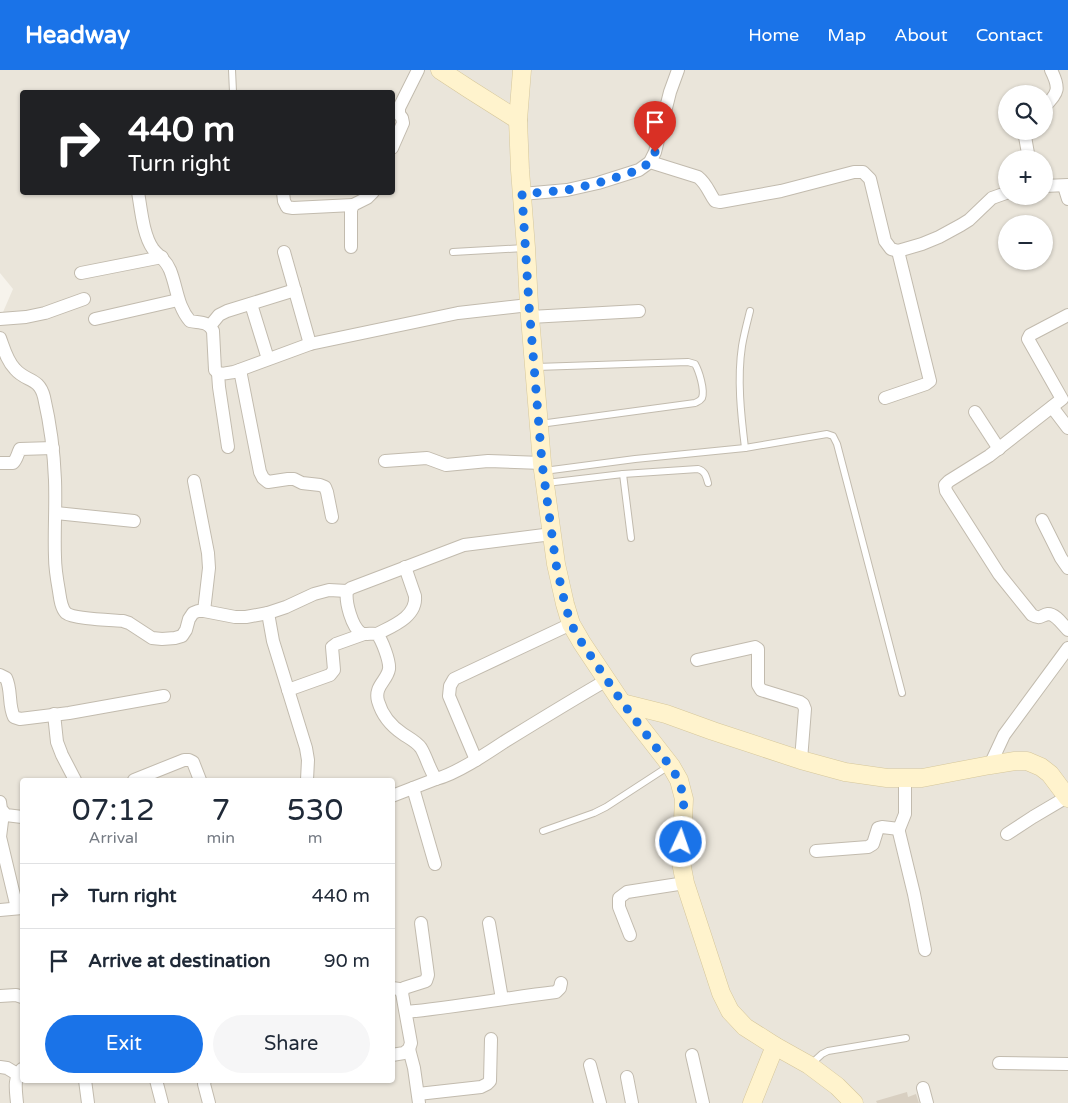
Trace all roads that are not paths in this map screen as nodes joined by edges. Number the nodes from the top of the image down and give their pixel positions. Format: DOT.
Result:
graph roads {
  1 [pos="232,70"];
  2 [pos="418,70"];
  3 [pos="440,70"];
  4 [pos="522,70"];
  5 [pos="678,70"];
  6 [pos="1051,70"];
  7 [pos="234,90"];
  8 [pos="1053,98"];
  9 [pos="518,120"];
  10 [pos="395,141"];
  11 [pos="650,162"];
  12 [pos="1053,186"];
  13 [pos="1066,186"];
  14 [pos="522,194"];
  15 [pos="139,195"];
  16 [pos="283,195"];
  17 [pos="370,195"];
  18 [pos="998,196"];
  19 [pos="1068,199"];
  20 [pos="353,205"];
  21 [pos="352,247"];
  22 [pos="526,248"];
  23 [pos="898,251"];
  24 [pos="284,252"];
  25 [pos="453,252"];
  26 [pos="162,257"];
  27 [pos="81,273"];
  28 [pos="295,290"];
  29 [pos="84,299"];
  30 [pos="178,300"];
  31 [pos="252,304"];
  32 [pos="530,311"];
  33 [pos="639,311"];
  34 [pos="750,311"];
  35 [pos="1068,315"];
  36 [pos="0,319"];
  37 [pos="95,319"];
  38 [pos="210,326"];
  39 [pos="0,338"];
  40 [pos="310,344"];
  41 [pos="268,359"];
  42 [pos="535,367"];
  43 [pos="240,370"];
  44 [pos="218,373"];
  45 [pos="1065,396"];
  46 [pos="885,398"];
  47 [pos="1052,407"];
  48 [pos="975,412"];
  49 [pos="539,424"];
  50 [pos="1068,428"];
  51 [pos="228,446"];
  52 [pos="53,448"];
  53 [pos="746,448"];
  54 [pos="999,449"];
  55 [pos="385,461"];
  56 [pos="0,463"];
  57 [pos="544,472"];
  58 [pos="623,474"];
  59 [pos="194,481"];
  60 [pos="708,483"];
  61 [pos="56,513"];
  62 [pos="332,517"];
  63 [pos="1042,520"];
  64 [pos="134,521"];
  65 [pos="552,534"];
  66 [pos="630,538"];
  67 [pos="405,567"];
  68 [pos="1068,568"];
  69 [pos="347,591"];
  70 [pos="204,611"];
  71 [pos="268,613"];
  72 [pos="571,624"];
  73 [pos="1068,630"];
  74 [pos="364,634"];
  75 [pos="377,634"];
  76 [pos="1068,648"];
  77 [pos="697,660"];
  78 [pos="0,676"];
  79 [pos="607,680"];
  80 [pos="288,690"];
  81 [pos="902,693"];
  82 [pos="164,696"];
  83 [pos="622,702"];
  84 [pos="54,714"];
  85 [pos="476,760"];
  86 [pos="801,760"];
  87 [pos="990,765"];
  88 [pos="670,766"];
  89 [pos="74,778"];
  90 [pos="139,778"];
  91 [pos="199,778"];
  92 [pos="307,778"];
  93 [pos="436,778"];
  94 [pos="905,779"];
  95 [pos="413,788"];
  96 [pos="395,795"];
  97 [pos="1067,797"];
  98 [pos="1,808"];
  99 [pos="20,817"];
  100 [pos="898,829"];
  101 [pos="543,831"];
  102 [pos="1007,834"];
  103 [pos="816,851"];
  104 [pos="435,864"];
  105 [pos="685,883"];
  106 [pos="20,908"];
  107 [pos="0,910"];
  108 [pos="422,923"];
  109 [pos="489,923"];
  110 [pos="630,935"];
  111 [pos="924,950"];
  112 [pos="560,983"];
  113 [pos="397,991"];
  114 [pos="0,996"];
  115 [pos="20,996"];
  116 [pos="502,998"];
  117 [pos="406,1012"];
  118 [pos="906,1038"];
  119 [pos="491,1040"];
  120 [pos="775,1046"];
  121 [pos="409,1050"];
  122 [pos="395,1054"];
  123 [pos="692,1054"];
  124 [pos="998,1063"];
  125 [pos="1068,1064"];
  126 [pos="590,1065"];
  127 [pos="809,1066"];
  128 [pos="0,1067"];
  129 [pos="20,1071"];
  130 [pos="626,1077"];
  131 [pos="85,1083"];
  132 [pos="157,1083"];
  133 [pos="204,1083"];
  134 [pos="924,1088"];
  135 [pos="418,1099"];
  136 [pos="17,1103"];
  137 [pos="88,1103"];
  138 [pos="162,1103"];
  139 [pos="209,1103"];
  140 [pos="600,1103"];
  141 [pos="632,1103"];
  142 [pos="704,1103"];
  143 [pos="752,1103"];
  144 [pos="854,1103"];
  145 [pos="927,1103"];
  1 -- 7 [label="lane"];
  2 -- 10 [label="street"];
  3 -- 9 [label="main road"];
  4 -- 9 [label="main road"];
  5 -- 11 [label="street"];
  6 -- 8 [label="street"];
  9 -- 14 [label="main road"];
  11 -- 14 [label="street"];
  11 -- 23 [label="street"];
  12 -- 13 [label="street"];
  13 -- 19 [label="street"];
  14 -- 22 [label="main road"];
  15 -- 26 [label="street"];
  16 -- 20 [label="street"];
  17 -- 20 [label="street"];
  18 -- 23 [label="street"];
  20 -- 21 [label="street"];
  22 -- 25 [label="lane"];
  22 -- 32 [label="main road"];
  23 -- 46 [label="street"];
  24 -- 28 [label="street"];
  26 -- 27 [label="street"];
  26 -- 30 [label="street"];
  28 -- 31 [label="street"];
  28 -- 40 [label="street"];
  29 -- 36 [label="street"];
  30 -- 37 [label="street"];
  30 -- 38 [label="street"];
  31 -- 38 [label="street"];
  31 -- 41 [label="street"];
  32 -- 33 [label="street"];
  32 -- 40 [label="street"];
  32 -- 42 [label="main road"];
  34 -- 53 [label="lane"];
  35 -- 45 [label="street"];
  38 -- 44 [label="street"];
  39 -- 52 [label="street"];
  40 -- 41 [label="street"];
  41 -- 43 [label="street"];
  42 -- 49 [label="main road"];
  42 -- 49 [label="lane"];
  43 -- 44 [label="street"];
  43 -- 62 [label="street"];
  44 -- 51 [label="street"];
  45 -- 47 [label="street"];
  47 -- 50 [label="street"];
  47 -- 54 [label="street"];
  48 -- 54 [label="street"];
  49 -- 57 [label="main road"];
  52 -- 56 [label="street"];
  52 -- 61 [label="street"];
  53 -- 57 [label="lane"];
  53 -- 81 [label="lane"];
  54 -- 73 [label="street"];
  55 -- 57 [label="street"];
  57 -- 58 [label="lane"];
  57 -- 65 [label="main road"];
  58 -- 60 [label="lane"];
  58 -- 66 [label="lane"];
  59 -- 70 [label="street"];
  61 -- 64 [label="street"];
  61 -- 70 [label="street"];
  63 -- 68 [label="street"];
  65 -- 67 [label="street"];
  65 -- 72 [label="main road"];
  67 -- 69 [label="street"];
  67 -- 75 [label="street"];
  69 -- 71 [label="street"];
  69 -- 74 [label="street"];
  70 -- 71 [label="street"];
  71 -- 80 [label="street"];
  72 -- 79 [label="main road"];
  72 -- 85 [label="street"];
  74 -- 75 [label="street"];
  74 -- 80 [label="street"];
  75 -- 93 [label="street"];
  76 -- 87 [label="street"];
  77 -- 86 [label="street"];
  78 -- 84 [label="street"];
  79 -- 83 [label="main road"];
  79 -- 85 [label="street"];
  80 -- 92 [label="street"];
  82 -- 84 [label="street"];
  83 -- 86 [label="main road"];
  83 -- 88 [label="main road"];
  84 -- 89 [label="street"];
  85 -- 93 [label="street"];
  86 -- 94 [label="main road"];
  87 -- 94 [label="main road"];
  87 -- 97 [label="main road"];
  88 -- 101 [label="lane"];
  88 -- 105 [label="main road"];
  90 -- 91 [label="street"];
  93 -- 95 [label="street"];
  94 -- 100 [label="street"];
  95 -- 96 [label="street"];
  95 -- 104 [label="street"];
  97 -- 102 [label="street"];
  98 -- 99 [label="street"];
  98 -- 106 [label="street"];
  100 -- 103 [label="street"];
  100 -- 111 [label="street"];
  105 -- 110 [label="street"];
  105 -- 120 [label="main road"];
  106 -- 107 [label="street"];
  108 -- 113 [label="street"];
  109 -- 116 [label="street"];
  112 -- 116 [label="street"];
  113 -- 117 [label="street"];
  114 -- 115 [label="street"];
  116 -- 117 [label="street"];
  117 -- 121 [label="street"];
  118 -- 127 [label="lane"];
  119 -- 135 [label="street"];
  120 -- 127 [label="main road"];
  120 -- 143 [label="main road"];
  121 -- 122 [label="street"];
  121 -- 135 [label="street"];
  123 -- 142 [label="street"];
  124 -- 125 [label="street"];
  126 -- 140 [label="street"];
  127 -- 144 [label="main road"];
  128 -- 129 [label="street"];
  129 -- 136 [label="street"];
  130 -- 141 [label="street"];
  131 -- 137 [label="street"];
  132 -- 138 [label="street"];
  133 -- 139 [label="street"];
  134 -- 145 [label="street"];
}
